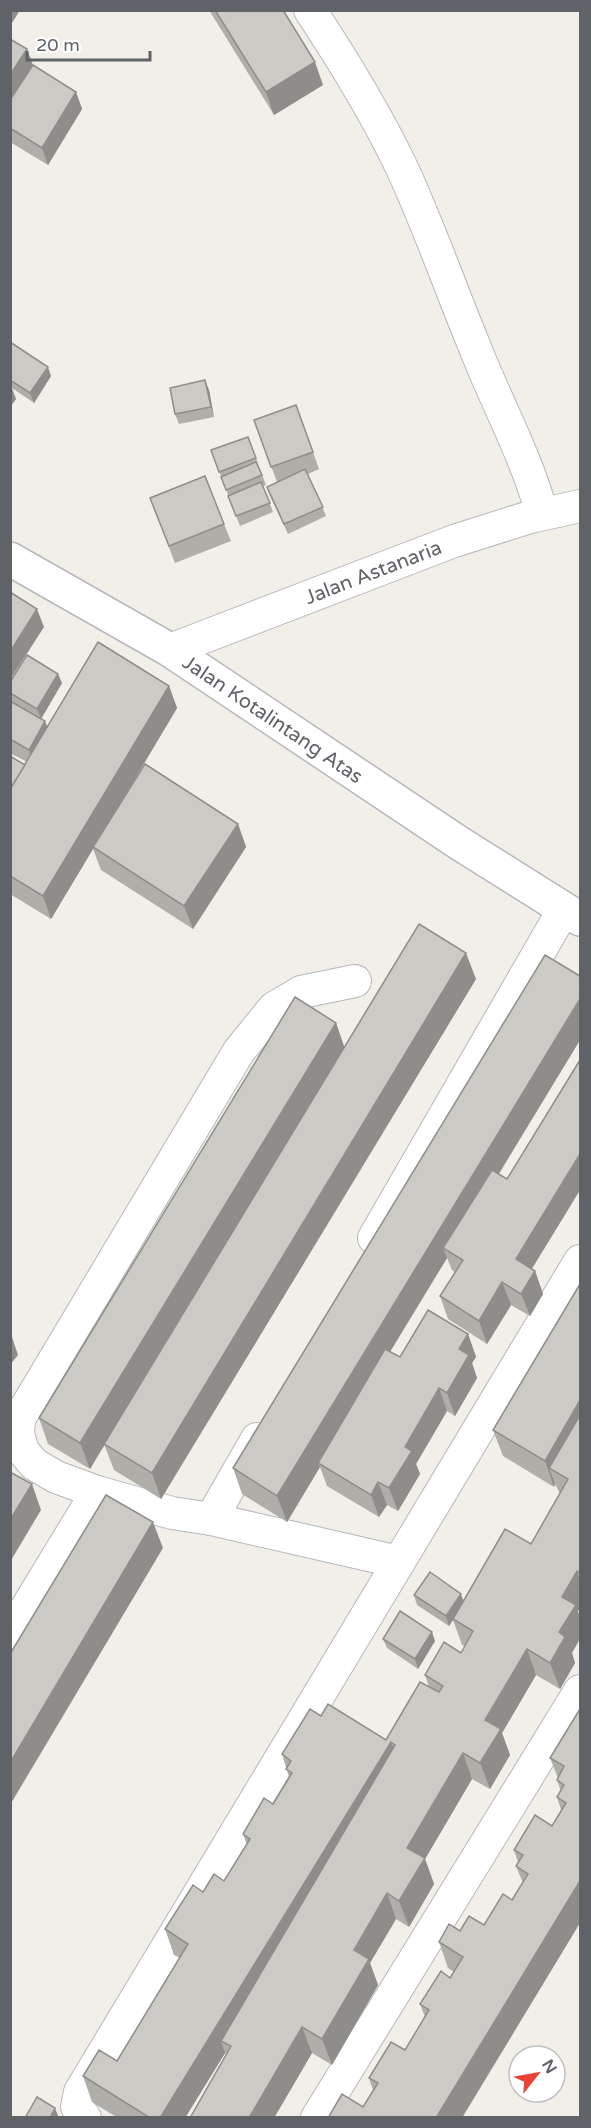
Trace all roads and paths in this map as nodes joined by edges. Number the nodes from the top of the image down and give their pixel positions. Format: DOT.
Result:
graph roads {
  1 [pos="310,10"];
  2 [pos="580,506"];
  3 [pos="542,514"];
  4 [pos="10,559"];
  5 [pos="170,650"];
  6 [pos="572,914"];
  7 [pos="354,981"];
  8 [pos="361,1261"];
  9 [pos="580,1261"];
  10 [pos="271,1416"];
  11 [pos="97,1492"];
  12 [pos="211,1519"];
  13 [pos="399,1562"];
  14 [pos="10,1635"];
  15 [pos="580,1691"];
  16 [pos="85,2118"];
  17 [pos="317,2118"];
  1 -- 3 [label="street"];
  2 -- 3 [label="street, Jalan Astanaria"];
  3 -- 5 [label="street, Jalan Astanaria"];
  4 -- 5 [label="street, Jalan Kotalintang Atas"];
  5 -- 6 [label="street, Jalan Kotalintang Atas"];
  6 -- 8 [label="street"];
  7 -- 11 [label="street"];
  9 -- 13 [label="street"];
  10 -- 12 [label="street"];
  11 -- 12 [label="street"];
  11 -- 14 [label="street"];
  12 -- 13 [label="street"];
  13 -- 16 [label="street"];
  15 -- 17 [label="street"];
}
